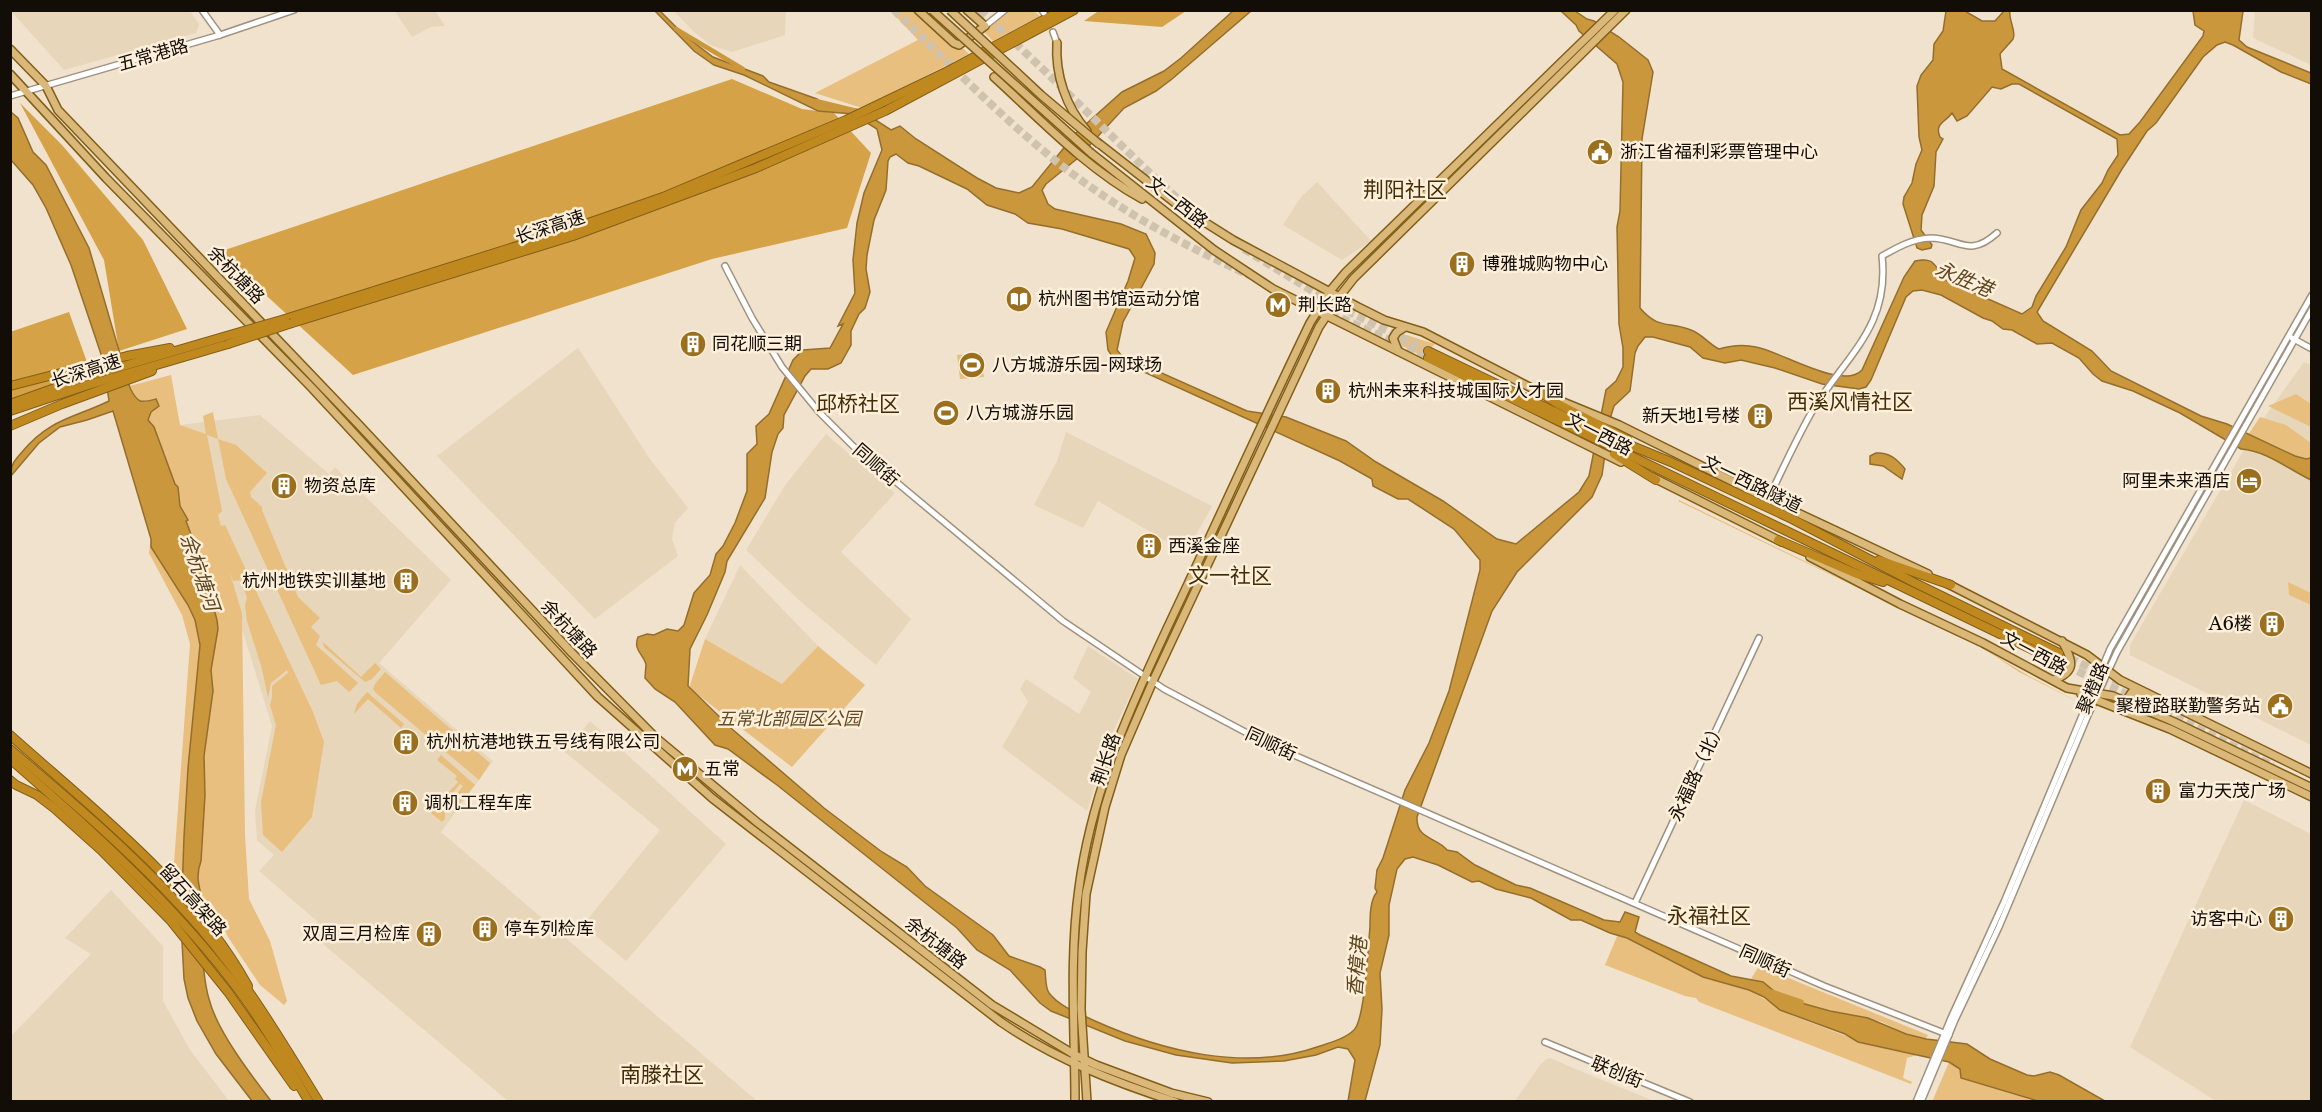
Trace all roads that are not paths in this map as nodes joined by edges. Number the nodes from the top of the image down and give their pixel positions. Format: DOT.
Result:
graph roads {
  1 [pos="202,10"];
  2 [pos="294,10"];
  3 [pos="918,10"];
  4 [pos="932,10"];
  5 [pos="950,10"];
  6 [pos="966,10"];
  7 [pos="1005,10"];
  8 [pos="1062,10"];
  9 [pos="1074,10"];
  10 [pos="1615,10"];
  11 [pos="1626,10"];
  12 [pos="1606,25"];
  13 [pos="986,26"];
  14 [pos="1053,32"];
  15 [pos="220,35"];
  16 [pos="1057,43"];
  17 [pos="10,48"];
  18 [pos="10,74"];
  19 [pos="994,77"];
  20 [pos="46,86"];
  21 [pos="25,92"];
  22 [pos="10,96"];
  23 [pos="847,124"];
  24 [pos="1098,144"];
  25 [pos="1089,156"];
  26 [pos="1997,233"];
  27 [pos="724,266"];
  28 [pos="1330,291"];
  29 [pos="2312,295"];
  30 [pos="1339,297"];
  31 [pos="2312,309"];
  32 [pos="1316,312"];
  33 [pos="1326,316"];
  34 [pos="1405,327"];
  35 [pos="2291,338"];
  36 [pos="213,344"];
  37 [pos="2312,349"];
  38 [pos="1398,351"];
  39 [pos="93,380"];
  40 [pos="10,386"];
  41 [pos="1541,393"];
  42 [pos="10,404"];
  43 [pos="10,411"];
  44 [pos="10,427"];
  45 [pos="1592,432"];
  46 [pos="1619,433"];
  47 [pos="1610,452"];
  48 [pos="1656,480"];
  49 [pos="1768,499"];
  50 [pos="1778,540"];
  51 [pos="1851,551"];
  52 [pos="1951,585"];
  53 [pos="1901,586"];
  54 [pos="1759,638"];
  55 [pos="2061,641"];
  56 [pos="2105,669"];
  57 [pos="1145,676"];
  58 [pos="2053,680"];
  59 [pos="1153,681"];
  60 [pos="2093,696"];
  61 [pos="2132,704"];
  62 [pos="2181,710"];
  63 [pos="10,735"];
  64 [pos="10,749"];
  65 [pos="10,759"];
  66 [pos="2312,774"];
  67 [pos="10,780"];
  68 [pos="2312,788"];
  69 [pos="2312,797"];
  70 [pos="1635,903"];
  71 [pos="264,1013"];
  72 [pos="1947,1034"];
  73 [pos="1545,1042"];
  74 [pos="1075,1055"];
  75 [pos="1085,1060"];
  76 [pos="1075,1064"];
  77 [pos="1086,1069"];
  78 [pos="1921,1097"];
  79 [pos="308,1101"];
  80 [pos="319,1101"];
  81 [pos="1075,1101"];
  82 [pos="1087,1101"];
  83 [pos="1176,1101"];
  84 [pos="1208,1101"];
  85 [pos="1690,1101"];
  86 [pos="1916,1101"];
  1 -- 15 [label="street"];
  2 -- 15 [label="street, 五常港路"];
  3 -- 13 [label="main road"];
  4 -- 25 [label="main road, 文一西路, bridge"];
  5 -- 24 [label="main road, 文一西路, bridge"];
  6 -- 13 [label="main road"];
  7 -- 13 [label="street"];
  8 -- 23 [label="highway, 长深高速"];
  9 -- 23 [label="highway, 长深高速"];
  10 -- 12 [label="main road"];
  11 -- 12 [label="main road"];
  12 -- 28 [label="main road"];
  12 -- 30 [label="main road"];
  14 -- 16 [label="street"];
  15 -- 20 [label="street, 五常港路"];
  16 -- 24 [label="main road, bridge"];
  17 -- 20 [label="main road, 余杭塘路"];
  18 -- 21 [label="main road, 余杭塘路"];
  19 -- 25 [label="main road"];
  20 -- 21 [label="street, 五常港路"];
  20 -- 74 [label="main road, 余杭塘路"];
  21 -- 22 [label="street, 五常港路"];
  21 -- 76 [label="main road, 余杭塘路"];
  23 -- 36 [label="highway, 长深高速, bridge"];
  24 -- 28 [label="main road, 文一西路"];
  25 -- 32 [label="main road, 文一西路"];
  26 -- 49 [label="street"];
  27 -- 57 [label="street, 同顺街"];
  28 -- 30 [label="main road, 文一西路"];
  28 -- 32 [label="main road"];
  29 -- 35 [label="street, 聚橙路"];
  30 -- 33 [label="main road"];
  30 -- 34 [label="main road, 文一西路"];
  31 -- 35 [label="street, 聚橙路"];
  32 -- 33 [label="main road, 文一西路"];
  32 -- 57 [label="main road, 荆长路"];
  33 -- 38 [label="main road, 文一西路"];
  33 -- 59 [label="main road, 荆长路"];
  34 -- 38 [label="main road"];
  34 -- 41 [label="main road, 文一西路"];
  35 -- 37 [label="street"];
  35 -- 56 [label="street, 聚橙路"];
  35 -- 56 [label="street, 聚橙路"];
  36 -- 39 [label="highway, 长深高速"];
  36 -- 40 [label="highway"];
  36 -- 44 [label="highway"];
  38 -- 45 [label="main road, 文一西路"];
  39 -- 42 [label="highway, 长深高速"];
  39 -- 43 [label="highway, 长深高速"];
  41 -- 45 [label="highway"];
  45 -- 45 [label="highway, 文一西路隧道"];
  45 -- 46 [label="highway, 文一西路隧道"];
  45 -- 46 [label="main road, 文一西路"];
  45 -- 47 [label="highway, 文一西路隧道"];
  46 -- 49 [label="main road, 文一西路"];
  46 -- 51 [label="highway, 文一西路隧道"];
  47 -- 48 [label="highway"];
  47 -- 53 [label="highway, 文一西路隧道"];
  48 -- 50 [label="main road, 文一西路"];
  49 -- 52 [label="main road, 文一西路"];
  50 -- 53 [label="highway"];
  50 -- 58 [label="main road, 文一西路"];
  51 -- 52 [label="highway"];
  51 -- 53 [label="highway, 文一西路隧道"];
  52 -- 55 [label="main road, 文一西路"];
  54 -- 70 [label="street, 永福路（北）"];
  55 -- 56 [label="main road, 文一西路"];
  55 -- 58 [label="main road"];
  56 -- 60 [label="street, 聚橙路"];
  56 -- 62 [label="main road, 文一西路"];
  57 -- 59 [label="street, 同顺街"];
  57 -- 74 [label="main road, 荆长路"];
  58 -- 60 [label="main road, 文一西路"];
  59 -- 70 [label="street, 同顺街"];
  59 -- 75 [label="main road, 荆长路"];
  60 -- 61 [label="main road, 文一西路"];
  60 -- 69 [label="main road"];
  60 -- 72 [label="street, 聚橙路"];
  61 -- 62 [label="main road"];
  61 -- 68 [label="main road, 文一西路"];
  62 -- 66 [label="main road, 文一西路"];
  63 -- 71 [label="highway"];
  64 -- 71 [label="highway, 留石高架路"];
  65 -- 79 [label="highway, 留石高架路"];
  67 -- 79 [label="highway"];
  70 -- 72 [label="street, 同顺街"];
  71 -- 80 [label="highway, 留石高架路"];
  72 -- 78 [label="street, 聚橙路"];
  73 -- 85 [label="street, 联创街"];
  74 -- 75 [label="main road, 余杭塘路"];
  74 -- 76 [label="main road"];
  75 -- 77 [label="main road"];
  75 -- 84 [label="main road, 余杭塘路"];
  76 -- 77 [label="main road, 余杭塘路"];
  76 -- 81 [label="main road"];
  77 -- 82 [label="main road"];
  77 -- 83 [label="main road, 余杭塘路"];
  78 -- 86 [label="street, 聚橙路"];
}
